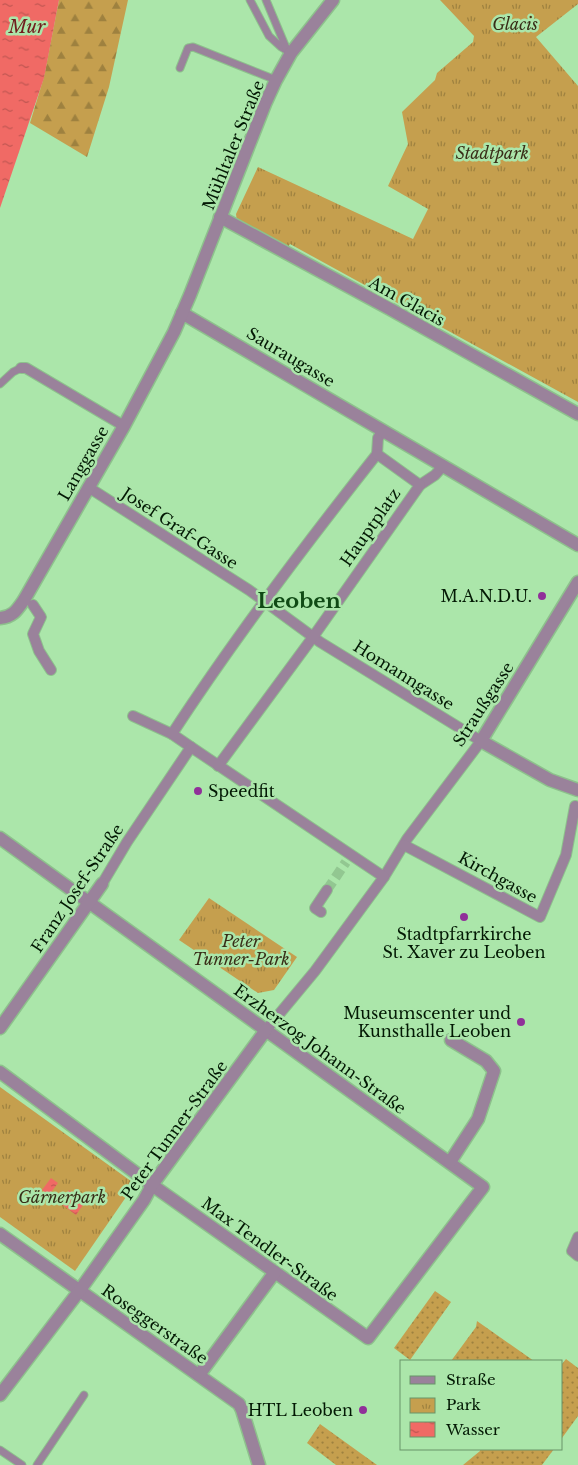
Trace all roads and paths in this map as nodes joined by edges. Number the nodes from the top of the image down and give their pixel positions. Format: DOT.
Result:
graph roads {
  1 [pos="250,0"];
  2 [pos="266,0"];
  3 [pos="333,0"];
  4 [pos="289,52"];
  5 [pos="180,68"];
  6 [pos="276,80"];
  7 [pos="220,217"];
  8 [pos="182,313"];
  9 [pos="21,368"];
  10 [pos="0,384"];
  11 [pos="578,414"];
  12 [pos="124,426"];
  13 [pos="383,431"];
  14 [pos="376,454"];
  15 [pos="443,466"];
  16 [pos="420,485"];
  17 [pos="88,487"];
  18 [pos="577,541"];
  19 [pos="578,582"];
  20 [pos="264,601"];
  21 [pos="33,605"];
  22 [pos="0,618"];
  23 [pos="317,639"];
  24 [pos="52,670"];
  25 [pos="132,716"];
  26 [pos="172,734"];
  27 [pos="481,741"];
  28 [pos="191,747"];
  29 [pos="220,767"];
  30 [pos="578,790"];
  31 [pos="575,806"];
  32 [pos="0,838"];
  33 [pos="406,842"];
  34 [pos="381,882"];
  35 [pos="102,884"];
  36 [pos="327,890"];
  37 [pos="89,903"];
  38 [pos="321,912"];
  39 [pos="0,1028"];
  40 [pos="266,1030"];
  41 [pos="451,1040"];
  42 [pos="0,1072"];
  43 [pos="450,1162"];
  44 [pos="152,1185"];
  45 [pos="483,1187"];
  46 [pos="0,1234"];
  47 [pos="578,1237"];
  48 [pos="578,1256"];
  49 [pos="275,1272"];
  50 [pos="80,1290"];
  51 [pos="199,1375"];
  52 [pos="84,1395"];
  53 [pos="0,1396"];
  54 [pos="0,1450"];
  55 [pos="22,1465"];
  56 [pos="36,1465"];
  57 [pos="259,1465"];
  1 -- 4 [label="lane"];
  2 -- 4 [label="lane"];
  3 -- 4 [label="street, Mühltaler Straße"];
  4 -- 6 [label="street, Mühltaler Straße"];
  5 -- 6 [label="lane"];
  6 -- 7 [label="street, Mühltaler Straße"];
  7 -- 8 [label="street, Mühltaler Straße"];
  7 -- 11 [label="street, Am Glacis"];
  8 -- 12 [label="street, Langgasse"];
  8 -- 13 [label="street, Sauraugasse"];
  9 -- 10 [label="lane"];
  9 -- 12 [label="street"];
  12 -- 17 [label="street, Langgasse"];
  13 -- 14 [label="street"];
  13 -- 15 [label="street"];
  14 -- 16 [label="street, Hauptplatz"];
  14 -- 20 [label="street"];
  15 -- 16 [label="street, Hauptplatz"];
  15 -- 18 [label="street"];
  16 -- 23 [label="street, Hauptplatz"];
  17 -- 20 [label="street, Josef Graf-Gasse"];
  17 -- 22 [label="street, Langgasse"];
  19 -- 27 [label="street, Straußgasse"];
  20 -- 23 [label="street"];
  20 -- 26 [label="street"];
  21 -- 24 [label="street"];
  23 -- 27 [label="street, Homanngasse"];
  23 -- 29 [label="street, Hauptplatz"];
  25 -- 26 [label="street"];
  26 -- 28 [label="street"];
  27 -- 30 [label="street, Homanngasse"];
  27 -- 33 [label="street, Straußgasse"];
  28 -- 29 [label="street"];
  28 -- 35 [label="street, Franz Josef-Straße"];
  29 -- 34 [label="street"];
  31 -- 33 [label="street, Kirchgasse"];
  32 -- 37 [label="street, Erzherzog Johann-Straße"];
  33 -- 34 [label="street, Straußgasse"];
  34 -- 40 [label="street, Peter Tunner-Straße"];
  35 -- 37 [label="street, Franz Josef-Straße"];
  36 -- 38 [label="street"];
  37 -- 39 [label="street, Franz Josef-Straße"];
  37 -- 40 [label="street, Erzherzog Johann-Straße"];
  40 -- 43 [label="street, Erzherzog Johann-Straße"];
  40 -- 44 [label="street, Peter Tunner-Straße"];
  41 -- 43 [label="street"];
  42 -- 44 [label="street, Max Tendler-Straße"];
  43 -- 45 [label="street, Erzherzog Johann-Straße"];
  44 -- 49 [label="street, Max Tendler-Straße"];
  44 -- 50 [label="street, Peter Tunner-Straße"];
  45 -- 49 [label="street, Max Tendler-Straße"];
  46 -- 50 [label="street, Roseggerstraße"];
  47 -- 48 [label="street"];
  49 -- 51 [label="street"];
  50 -- 51 [label="street, Roseggerstraße"];
  50 -- 53 [label="street, Peter Tunner-Straße"];
  51 -- 57 [label="street, Roseggerstraße"];
  52 -- 56 [label="lane"];
  54 -- 55 [label="lane"];
}
